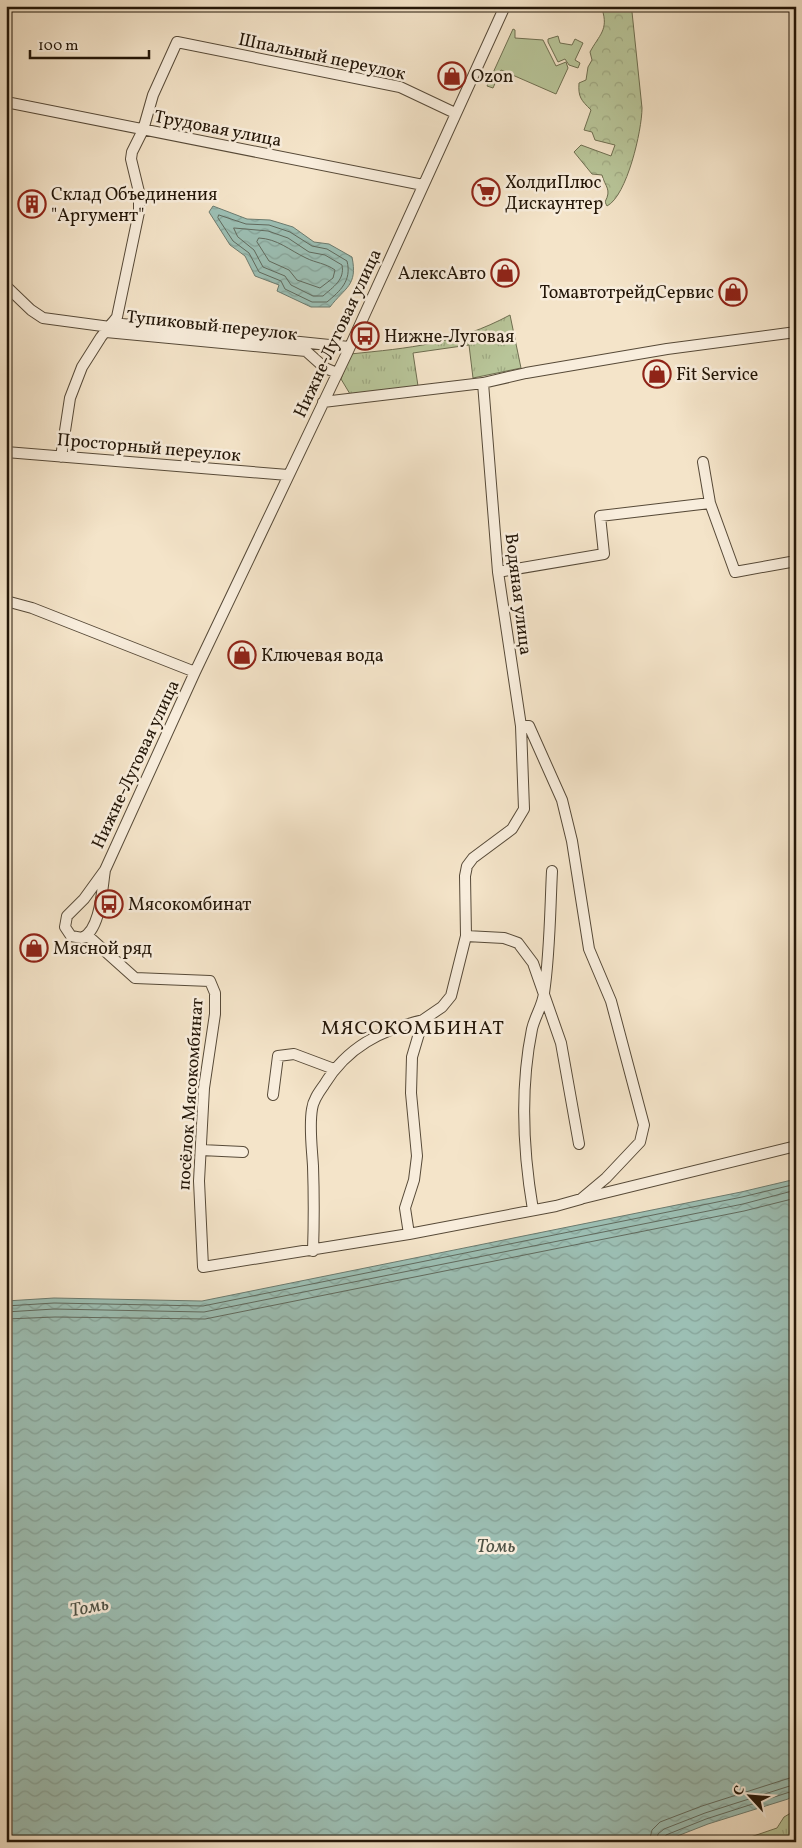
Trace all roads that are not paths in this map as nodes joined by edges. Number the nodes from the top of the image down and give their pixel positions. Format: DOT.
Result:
graph roads {
  1 [pos="505,6"];
  2 [pos="178,42"];
  3 [pos="6,102"];
  4 [pos="455,113"];
  5 [pos="143,130"];
  6 [pos="423,185"];
  7 [pos="6,286"];
  8 [pos="109,327"];
  9 [pos="796,332"];
  10 [pos="349,347"];
  11 [pos="337,373"];
  12 [pos="483,382"];
  13 [pos="323,402"];
  14 [pos="6,452"];
  15 [pos="61,457"];
  16 [pos="703,462"];
  17 [pos="288,475"];
  18 [pos="710,503"];
  19 [pos="796,561"];
  20 [pos="498,572"];
  21 [pos="6,601"];
  22 [pos="195,672"];
  23 [pos="520,726"];
  24 [pos="105,870"];
  25 [pos="552,871"];
  26 [pos="87,936"];
  27 [pos="466,936"];
  28 [pos="544,994"];
  29 [pos="423,1020"];
  30 [pos="334,1069"];
  31 [pos="273,1095"];
  32 [pos="580,1144"];
  33 [pos="796,1146"];
  34 [pos="201,1150"];
  35 [pos="243,1152"];
  36 [pos="581,1199"];
  37 [pos="533,1210"];
  38 [pos="409,1234"];
  39 [pos="313,1251"];
  1 -- 4 [label="street, Нижне-Луговая улица"];
  2 -- 4 [label="street, Шпальный переулок"];
  2 -- 5 [label="street, Тупиковый переулок"];
  3 -- 5 [label="street, Трудовая улица"];
  4 -- 6 [label="street, Нижне-Луговая улица"];
  5 -- 6 [label="street, Трудовая улица"];
  5 -- 8 [label="street, Тупиковый переулок"];
  6 -- 10 [label="street, Нижне-Луговая улица"];
  7 -- 8 [label="street"];
  8 -- 10 [label="street, Тупиковый переулок"];
  8 -- 11 [label="street, Тупиковый переулок"];
  8 -- 15 [label="street, Тупиковый переулок"];
  9 -- 12 [label="street"];
  10 -- 11 [label="street, Нижне-Луговая улица"];
  11 -- 13 [label="street, Нижне-Луговая улица"];
  12 -- 13 [label="street"];
  12 -- 20 [label="street, Водяная улица"];
  13 -- 17 [label="street, Нижне-Луговая улица"];
  14 -- 15 [label="street, Просторный переулок"];
  15 -- 17 [label="street, Просторный переулок"];
  16 -- 18 [label="street"];
  17 -- 22 [label="street, Нижне-Луговая улица"];
  18 -- 19 [label="street"];
  18 -- 20 [label="street"];
  20 -- 23 [label="street, Водяная улица"];
  21 -- 22 [label="street, Нижне-Луговая улица"];
  22 -- 24 [label="street, Нижне-Луговая улица"];
  23 -- 27 [label="street, Водяная улица"];
  23 -- 36 [label="street, посёлок Мясокомбинат"];
  24 -- 26 [label="street"];
  24 -- 26 [label="street"];
  25 -- 28 [label="street"];
  26 -- 34 [label="street, посёлок Мясокомбинат"];
  27 -- 28 [label="street"];
  27 -- 29 [label="street"];
  28 -- 32 [label="street"];
  28 -- 37 [label="street"];
  29 -- 30 [label="street"];
  29 -- 38 [label="street"];
  30 -- 31 [label="street"];
  30 -- 39 [label="street"];
  33 -- 36 [label="street"];
  34 -- 35 [label="street"];
  34 -- 39 [label="street, посёлок Мясокомбинат"];
  36 -- 37 [label="street, посёлок Мясокомбинат"];
  37 -- 38 [label="street, посёлок Мясокомбинат"];
  38 -- 39 [label="street, посёлок Мясокомбинат"];
}
